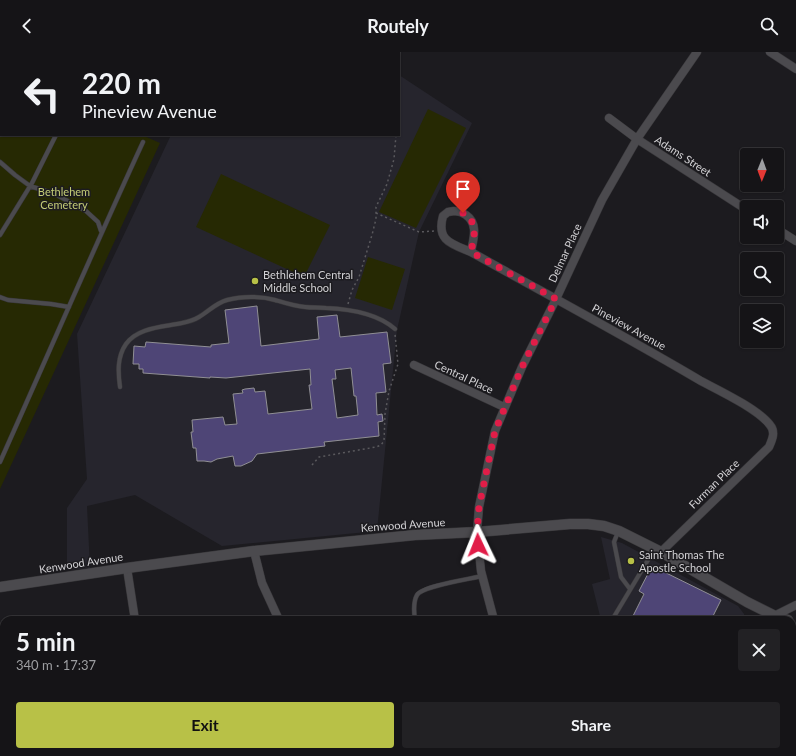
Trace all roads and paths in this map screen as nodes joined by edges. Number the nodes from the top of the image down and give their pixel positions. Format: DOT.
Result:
graph roads {
  1 [pos="697,52"];
  2 [pos="770,52"];
  3 [pos="796,69"];
  4 [pos="609,118"];
  5 [pos="55,136"];
  6 [pos="396,136"];
  7 [pos="637,139"];
  8 [pos="143,142"];
  9 [pos="0,162"];
  10 [pos="30,186"];
  11 [pos="740,205"];
  12 [pos="376,213"];
  13 [pos="441,229"];
  14 [pos="102,231"];
  15 [pos="784,233"];
  16 [pos="0,235"];
  17 [pos="796,241"];
  18 [pos="471,252"];
  19 [pos="0,297"];
  20 [pos="556,299"];
  21 [pos="70,307"];
  22 [pos="346,310"];
  23 [pos="395,329"];
  24 [pos="414,365"];
  25 [pos="120,388"];
  26 [pos="504,407"];
  27 [pos="772,427"];
  28 [pos="0,462"];
  29 [pos="312,465"];
  30 [pos="618,531"];
  31 [pos="477,532"];
  32 [pos="254,551"];
  33 [pos="657,551"];
  34 [pos="127,568"];
  35 [pos="482,576"];
  36 [pos="0,588"];
  37 [pos="630,589"];
  38 [pos="796,605"];
  39 [pos="134,616"];
  40 [pos="277,616"];
  41 [pos="415,616"];
  42 [pos="493,616"];
  43 [pos="614,616"];
  44 [pos="768,616"];
  45 [pos="775,616"];
  1 -- 7 [label="street, Delmar Place"];
  2 -- 3 [label="street"];
  4 -- 7 [label="street, Adams Street"];
  5 -- 10 [label="lane"];
  6 -- 12 [label="path"];
  7 -- 11 [label="street, Adams Street"];
  7 -- 20 [label="street, Delmar Place"];
  8 -- 14 [label="lane"];
  9 -- 10 [label="lane"];
  10 -- 14 [label="lane"];
  10 -- 16 [label="lane"];
  12 -- 13 [label="path"];
  12 -- 22 [label="path"];
  13 -- 18 [label="street, Pineview Avenue"];
  13 -- 18 [label="street"];
  14 -- 21 [label="lane"];
  15 -- 17 [label="street"];
  18 -- 20 [label="street, Pineview Avenue"];
  19 -- 21 [label="lane"];
  20 -- 26 [label="street, Delmar Place"];
  20 -- 27 [label="street, Pineview Avenue"];
  21 -- 28 [label="lane"];
  22 -- 23 [label="lane"];
  22 -- 25 [label="lane"];
  23 -- 29 [label="path"];
  24 -- 26 [label="street, Central Place"];
  26 -- 31 [label="street, Delmar Place"];
  27 -- 33 [label="street, Furman Place"];
  30 -- 31 [label="street, Kenwood Avenue"];
  30 -- 33 [label="street, Kenwood Avenue"];
  30 -- 37 [label="lane"];
  31 -- 32 [label="street, Kenwood Avenue"];
  31 -- 35 [label="street, Delmar Place"];
  32 -- 34 [label="street, Kenwood Avenue"];
  32 -- 40 [label="street"];
  33 -- 37 [label="lane"];
  33 -- 44 [label="street, Kenwood Avenue"];
  34 -- 36 [label="street, Kenwood Avenue"];
  34 -- 39 [label="street"];
  35 -- 41 [label="lane"];
  35 -- 42 [label="street, Delmar Place"];
  37 -- 43 [label="lane"];
  38 -- 45 [label="street"];
}
